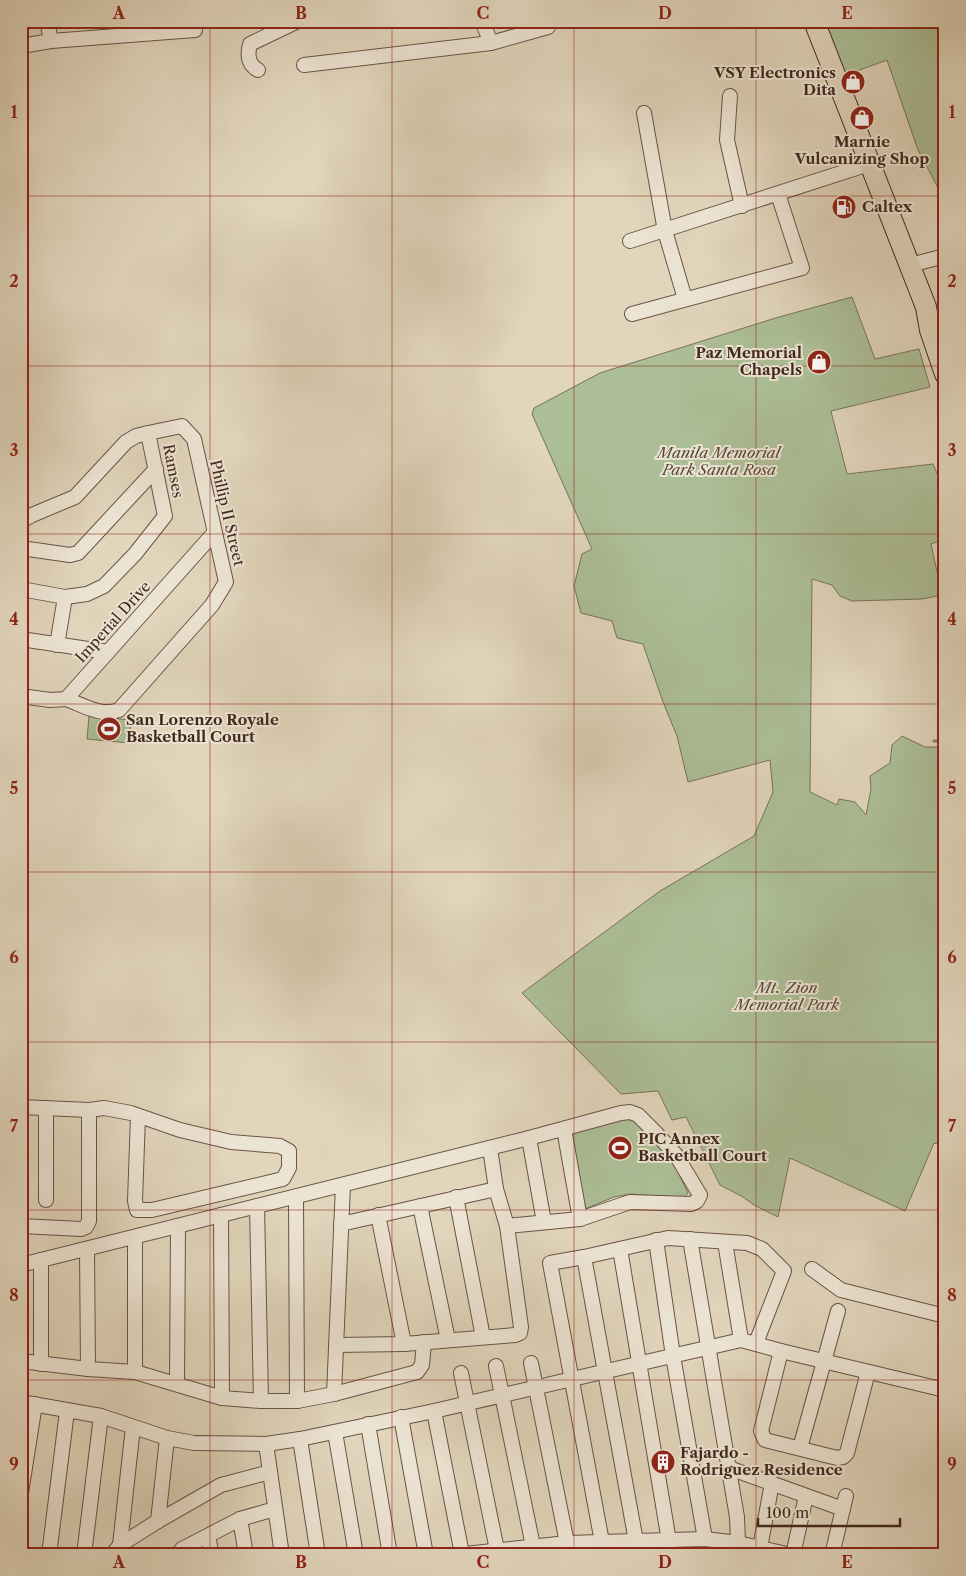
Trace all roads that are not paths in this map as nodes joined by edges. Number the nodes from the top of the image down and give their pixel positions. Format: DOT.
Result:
graph roads {
  1 [pos="47,21"];
  2 [pos="194,21"];
  3 [pos="298,21"];
  4 [pos="482,21"];
  5 [pos="547,21"];
  6 [pos="814,21"];
  7 [pos="51,41"];
  8 [pos="491,43"];
  9 [pos="21,46"];
  10 [pos="304,65"];
  11 [pos="258,70"];
  12 [pos="730,96"];
  13 [pos="644,113"];
  14 [pos="869,164"];
  15 [pos="778,194"];
  16 [pos="742,206"];
  17 [pos="665,231"];
  18 [pos="630,241"];
  19 [pos="945,256"];
  20 [pos="910,266"];
  21 [pos="685,299"];
  22 [pos="926,307"];
  23 [pos="632,314"];
  24 [pos="945,336"];
  25 [pos="945,374"];
  26 [pos="148,433"];
  27 [pos="156,469"];
  28 [pos="21,521"];
  29 [pos="214,533"];
  30 [pos="21,548"];
  31 [pos="21,590"];
  32 [pos="65,597"];
  33 [pos="21,639"];
  34 [pos="57,645"];
  35 [pos="108,652"];
  36 [pos="21,696"];
  37 [pos="66,698"];
  38 [pos="21,1107"];
  39 [pos="46,1108"];
  40 [pos="89,1110"];
  41 [pos="138,1116"];
  42 [pos="564,1129"];
  43 [pos="529,1138"];
  44 [pos="490,1148"];
  45 [pos="343,1185"];
  46 [pos="496,1189"];
  47 [pos="296,1197"];
  48 [pos="456,1197"];
  49 [pos="46,1200"];
  50 [pos="257,1206"];
  51 [pos="420,1206"];
  52 [pos="378,1215"];
  53 [pos="221,1216"];
  54 [pos="580,1219"];
  55 [pos="544,1222"];
  56 [pos="341,1224"];
  57 [pos="21,1226"];
  58 [pos="178,1226"];
  59 [pos="507,1226"];
  60 [pos="134,1237"];
  61 [pos="690,1239"];
  62 [pos="656,1240"];
  63 [pos="726,1242"];
  64 [pos="87,1249"];
  65 [pos="620,1249"];
  66 [pos="584,1257"];
  67 [pos="41,1260"];
  68 [pos="21,1265"];
  69 [pos="812,1269"];
  70 [pos="838,1311"];
  71 [pos="945,1316"];
  72 [pos="483,1337"];
  73 [pos="448,1340"];
  74 [pos="741,1340"];
  75 [pos="424,1342"];
  76 [pos="756,1343"];
  77 [pos="404,1344"];
  78 [pos="336,1345"];
  79 [pos="708,1348"];
  80 [pos="780,1351"];
  81 [pos="673,1356"];
  82 [pos="21,1361"];
  83 [pos="824,1361"];
  84 [pos="531,1363"];
  85 [pos="640,1363"];
  86 [pos="41,1364"];
  87 [pos="496,1366"];
  88 [pos="88,1369"];
  89 [pos="604,1371"];
  90 [pos="135,1372"];
  91 [pos="868,1372"];
  92 [pos="461,1373"];
  93 [pos="571,1380"];
  94 [pos="177,1384"];
  95 [pos="536,1388"];
  96 [pos="945,1390"];
  97 [pos="334,1394"];
  98 [pos="502,1395"];
  99 [pos="222,1398"];
  100 [pos="297,1400"];
  101 [pos="262,1401"];
  102 [pos="28,1403"];
  103 [pos="467,1403"];
  104 [pos="67,1411"];
  105 [pos="434,1411"];
  106 [pos="101,1416"];
  107 [pos="401,1417"];
  108 [pos="368,1424"];
  109 [pos="134,1427"];
  110 [pos="335,1432"];
  111 [pos="166,1438"];
  112 [pos="300,1439"];
  113 [pos="266,1444"];
  114 [pos="800,1448"];
  115 [pos="728,1468"];
  116 [pos="270,1472"];
  117 [pos="772,1483"];
  118 [pos="21,1493"];
  119 [pos="806,1496"];
  120 [pos="275,1509"];
  121 [pos="240,1519"];
  122 [pos="158,1521"];
  123 [pos="208,1536"];
  124 [pos="705,1539"];
  125 [pos="636,1541"];
  126 [pos="669,1541"];
  127 [pos="602,1542"];
  128 [pos="568,1543"];
  129 [pos="738,1543"];
  130 [pos="533,1546"];
  131 [pos="760,1548"];
  132 [pos="116,1550"];
  133 [pos="497,1550"];
  134 [pos="459,1554"];
  135 [pos="49,1555"];
  136 [pos="84,1555"];
  137 [pos="177,1555"];
  138 [pos="212,1555"];
  139 [pos="246,1555"];
  140 [pos="282,1555"];
  141 [pos="318,1555"];
  142 [pos="356,1555"];
  143 [pos="390,1555"];
  144 [pos="426,1555"];
  145 [pos="792,1555"];
  146 [pos="832,1555"];
  1 -- 7 [label="street"];
  2 -- 7 [label="street"];
  3 -- 11 [label="street"];
  4 -- 8 [label="street"];
  5 -- 8 [label="street"];
  6 -- 14 [label="highway"];
  7 -- 9 [label="street"];
  8 -- 10 [label="street"];
  12 -- 16 [label="street"];
  13 -- 17 [label="street"];
  14 -- 15 [label="street"];
  14 -- 20 [label="highway"];
  15 -- 16 [label="street"];
  15 -- 21 [label="street"];
  16 -- 17 [label="street"];
  17 -- 18 [label="street"];
  17 -- 21 [label="street"];
  19 -- 20 [label="street"];
  20 -- 22 [label="highway"];
  21 -- 23 [label="street"];
  22 -- 24 [label="highway"];
  22 -- 25 [label="highway"];
  26 -- 27 [label="street, Ramses"];
  26 -- 28 [label="street, Phillip II Street"];
  26 -- 29 [label="street, Phillip II Street"];
  27 -- 30 [label="street"];
  27 -- 32 [label="street, Ramses"];
  29 -- 35 [label="street, Imperial Drive"];
  29 -- 37 [label="street, Phillip II Street"];
  31 -- 32 [label="street"];
  32 -- 34 [label="street"];
  33 -- 34 [label="street"];
  34 -- 35 [label="street"];
  35 -- 37 [label="street, Imperial Drive"];
  36 -- 37 [label="street"];
  38 -- 39 [label="street"];
  39 -- 40 [label="street"];
  39 -- 49 [label="street"];
  40 -- 41 [label="street"];
  40 -- 57 [label="street"];
  41 -- 41 [label="street"];
  42 -- 43 [label="street"];
  42 -- 54 [label="street"];
  42 -- 54 [label="street"];
  43 -- 44 [label="street"];
  43 -- 55 [label="street"];
  44 -- 45 [label="street"];
  44 -- 46 [label="street"];
  45 -- 47 [label="street"];
  45 -- 56 [label="street"];
  46 -- 48 [label="street"];
  46 -- 59 [label="street"];
  47 -- 50 [label="street"];
  47 -- 100 [label="street"];
  48 -- 51 [label="street"];
  48 -- 72 [label="street"];
  50 -- 53 [label="street"];
  50 -- 101 [label="street"];
  51 -- 52 [label="street"];
  51 -- 73 [label="street"];
  52 -- 56 [label="street"];
  52 -- 77 [label="street"];
  53 -- 58 [label="street"];
  53 -- 99 [label="street"];
  54 -- 55 [label="street"];
  55 -- 59 [label="street"];
  56 -- 78 [label="street"];
  58 -- 60 [label="street"];
  58 -- 94 [label="street"];
  59 -- 72 [label="street"];
  60 -- 64 [label="street"];
  60 -- 90 [label="street"];
  61 -- 62 [label="street"];
  61 -- 63 [label="street"];
  61 -- 79 [label="street"];
  62 -- 65 [label="street"];
  62 -- 81 [label="street"];
  63 -- 74 [label="street"];
  63 -- 76 [label="street"];
  64 -- 67 [label="street"];
  64 -- 88 [label="street"];
  65 -- 66 [label="street"];
  65 -- 85 [label="street"];
  66 -- 89 [label="street"];
  66 -- 93 [label="street"];
  67 -- 68 [label="street"];
  67 -- 86 [label="street"];
  69 -- 71 [label="street"];
  70 -- 83 [label="street"];
  72 -- 73 [label="street"];
  73 -- 75 [label="street"];
  74 -- 76 [label="street"];
  74 -- 79 [label="street"];
  75 -- 77 [label="street"];
  75 -- 97 [label="street"];
  76 -- 80 [label="street"];
  77 -- 78 [label="street"];
  78 -- 97 [label="street"];
  79 -- 81 [label="street"];
  79 -- 115 [label="street"];
  80 -- 83 [label="street"];
  80 -- 114 [label="street"];
  81 -- 85 [label="street"];
  81 -- 124 [label="street"];
  82 -- 86 [label="street"];
  83 -- 91 [label="street"];
  83 -- 114 [label="street"];
  84 -- 95 [label="street"];
  85 -- 89 [label="street"];
  85 -- 126 [label="street"];
  86 -- 88 [label="street"];
  87 -- 98 [label="street"];
  88 -- 90 [label="street"];
  89 -- 93 [label="street"];
  89 -- 125 [label="street"];
  90 -- 94 [label="street"];
  91 -- 96 [label="street"];
  91 -- 114 [label="street"];
  92 -- 103 [label="street"];
  93 -- 95 [label="street"];
  93 -- 127 [label="street"];
  94 -- 99 [label="street"];
  95 -- 98 [label="street"];
  95 -- 128 [label="street"];
  97 -- 100 [label="street"];
  98 -- 103 [label="street"];
  98 -- 130 [label="street"];
  99 -- 101 [label="street"];
  100 -- 101 [label="street"];
  102 -- 104 [label="street"];
  102 -- 118 [label="street"];
  103 -- 105 [label="street"];
  103 -- 133 [label="street"];
  104 -- 106 [label="street"];
  104 -- 135 [label="street"];
  105 -- 107 [label="street"];
  105 -- 134 [label="street"];
  106 -- 109 [label="street"];
  106 -- 136 [label="street"];
  107 -- 108 [label="street"];
  107 -- 144 [label="street"];
  108 -- 110 [label="street"];
  108 -- 143 [label="street"];
  109 -- 111 [label="street"];
  109 -- 132 [label="street"];
  110 -- 112 [label="street"];
  110 -- 142 [label="street"];
  111 -- 113 [label="street"];
  111 -- 122 [label="street"];
  112 -- 113 [label="street"];
  112 -- 141 [label="street"];
  113 -- 116 [label="street"];
  115 -- 117 [label="street"];
  115 -- 129 [label="street"];
  116 -- 120 [label="street"];
  116 -- 122 [label="street"];
  117 -- 119 [label="street"];
  117 -- 131 [label="street"];
  119 -- 145 [label="street"];
  119 -- 146 [label="street"];
  120 -- 121 [label="street"];
  120 -- 140 [label="street"];
  121 -- 123 [label="street"];
  121 -- 139 [label="street"];
  122 -- 132 [label="street"];
  123 -- 137 [label="street"];
  123 -- 138 [label="street"];
  124 -- 126 [label="street"];
  124 -- 129 [label="street"];
  125 -- 126 [label="street"];
  125 -- 127 [label="street"];
  127 -- 128 [label="street"];
  128 -- 130 [label="street"];
  129 -- 131 [label="street"];
  130 -- 133 [label="street"];
  131 -- 145 [label="street"];
  133 -- 134 [label="street"];
}
